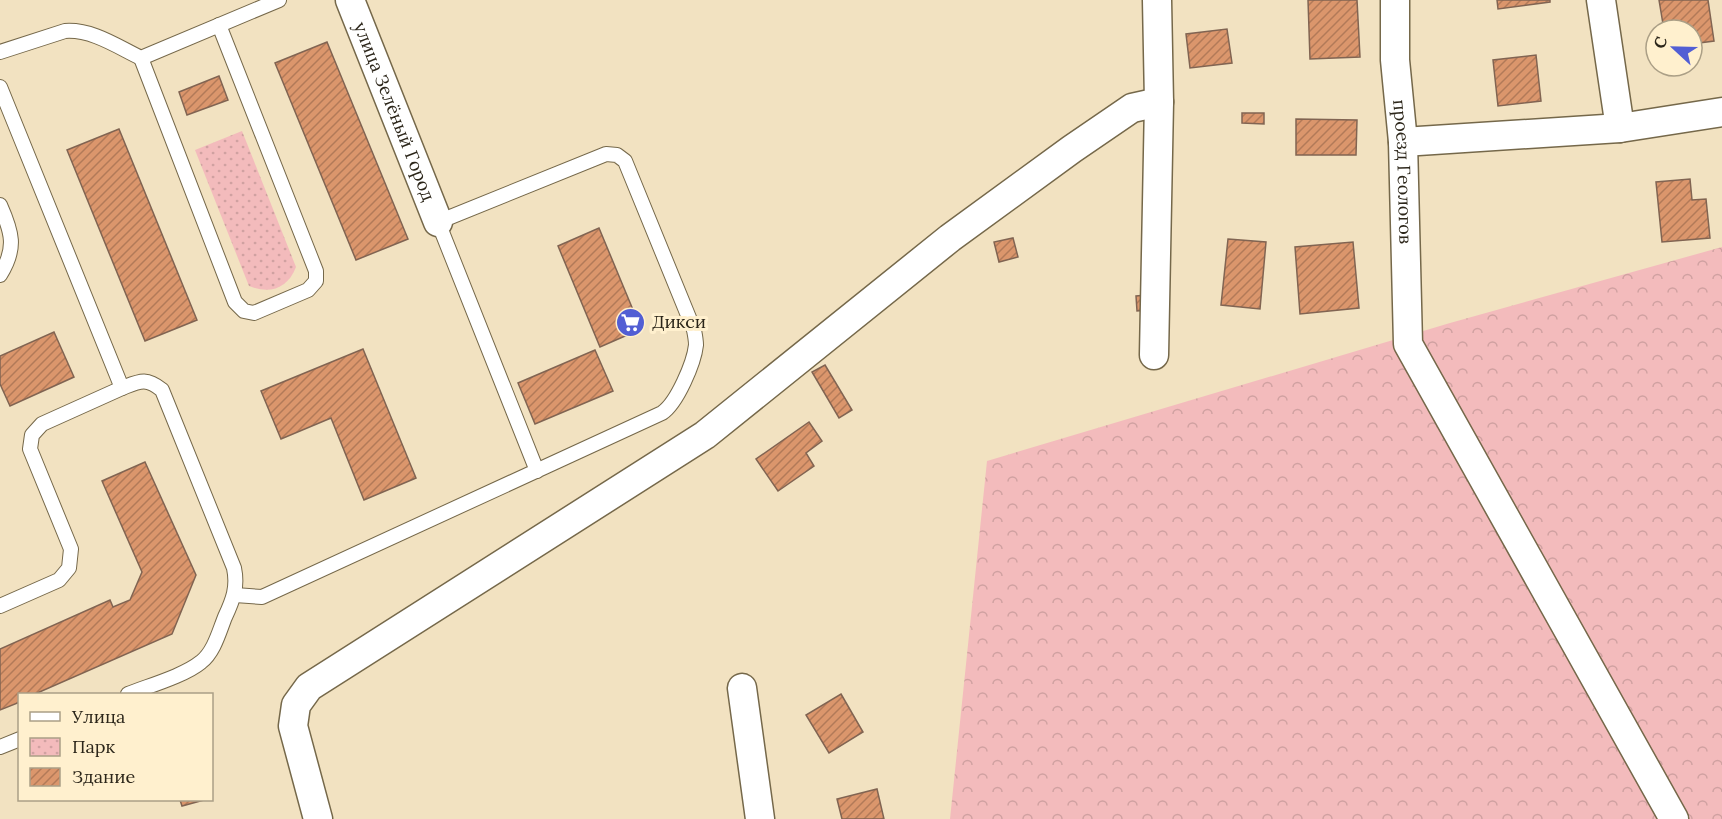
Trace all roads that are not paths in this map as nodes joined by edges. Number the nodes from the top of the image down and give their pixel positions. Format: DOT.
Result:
graph roads {
  1 [pos="279,0"];
  2 [pos="350,0"];
  3 [pos="1157,0"];
  4 [pos="1395,0"];
  5 [pos="1601,0"];
  6 [pos="219,25"];
  7 [pos="0,52"];
  8 [pos="141,58"];
  9 [pos="0,87"];
  10 [pos="1159,102"];
  11 [pos="1722,112"];
  12 [pos="1620,128"];
  13 [pos="1403,142"];
  14 [pos="0,205"];
  15 [pos="438,222"];
  16 [pos="0,275"];
  17 [pos="1154,355"];
  18 [pos="122,388"];
  19 [pos="537,471"];
  20 [pos="235,595"];
  21 [pos="0,606"];
  22 [pos="742,688"];
  23 [pos="131,693"];
  24 [pos="18,740"];
  25 [pos="0,747"];
  26 [pos="318,819"];
  27 [pos="760,819"];
  28 [pos="1674,819"];
  1 -- 6 [label="lane"];
  2 -- 15 [label="street, улица Зелёный Город"];
  3 -- 10 [label="street"];
  4 -- 13 [label="street, проезд Геологов"];
  5 -- 12 [label="street"];
  6 -- 8 [label="lane"];
  6 -- 8 [label="lane"];
  7 -- 8 [label="lane"];
  9 -- 18 [label="lane"];
  10 -- 17 [label="street"];
  10 -- 26 [label="street"];
  11 -- 12 [label="street"];
  12 -- 13 [label="street"];
  13 -- 28 [label="street, проезд Геологов"];
  14 -- 16 [label="lane"];
  15 -- 19 [label="lane"];
  15 -- 19 [label="lane"];
  18 -- 20 [label="lane"];
  18 -- 21 [label="lane"];
  19 -- 20 [label="lane"];
  20 -- 23 [label="lane"];
  22 -- 27 [label="street"];
  24 -- 25 [label="lane"];
}
